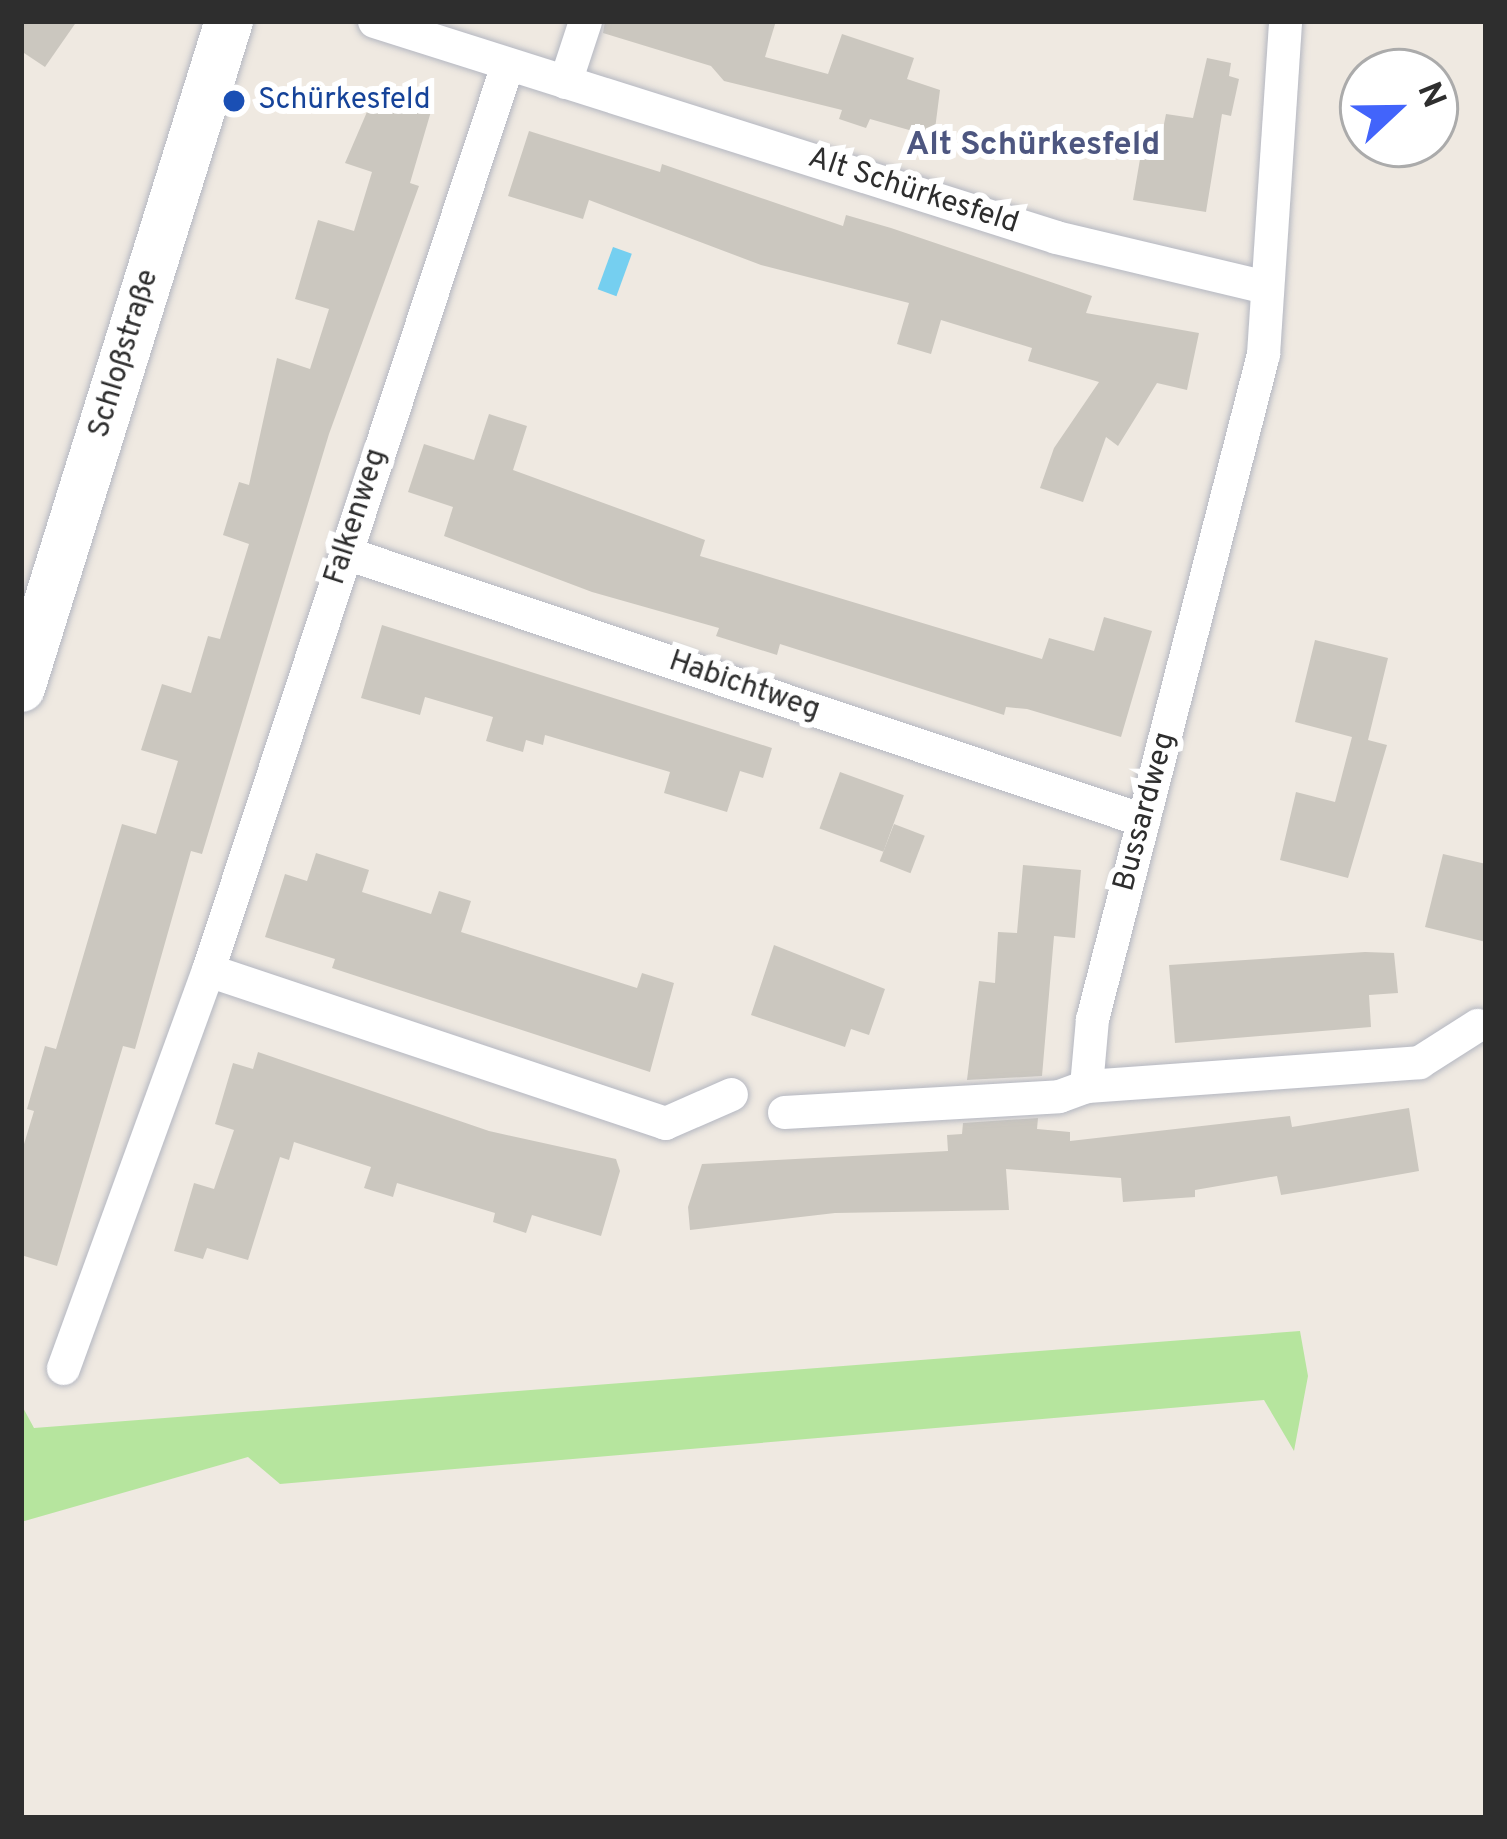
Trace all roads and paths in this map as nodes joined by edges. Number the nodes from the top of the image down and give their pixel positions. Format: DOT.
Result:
graph roads {
  1 [pos="229,21"];
  2 [pos="374,21"];
  3 [pos="585,21"];
  4 [pos="1285,21"];
  5 [pos="507,65"];
  6 [pos="565,82"];
  7 [pos="1266,286"];
  8 [pos="346,553"];
  9 [pos="21,688"];
  10 [pos="1142,820"];
  11 [pos="208,970"];
  12 [pos="1477,1025"];
  13 [pos="1086,1086"];
  14 [pos="730,1094"];
  15 [pos="784,1112"];
  16 [pos="63,1368"];
  1 -- 9 [label="main road, Schloßstraße"];
  2 -- 5 [label="street, Alt Schürkesfeld"];
  3 -- 6 [label="street"];
  4 -- 7 [label="street"];
  5 -- 6 [label="street, Alt Schürkesfeld"];
  5 -- 8 [label="street, Falkenweg"];
  6 -- 7 [label="street, Alt Schürkesfeld"];
  7 -- 10 [label="street, Bussardweg"];
  8 -- 10 [label="street, Habichtweg"];
  8 -- 11 [label="street, Falkenweg"];
  10 -- 13 [label="street, Bussardweg"];
  11 -- 14 [label="street"];
  11 -- 16 [label="street, Falkenweg"];
  12 -- 13 [label="street"];
  13 -- 15 [label="street"];
}
